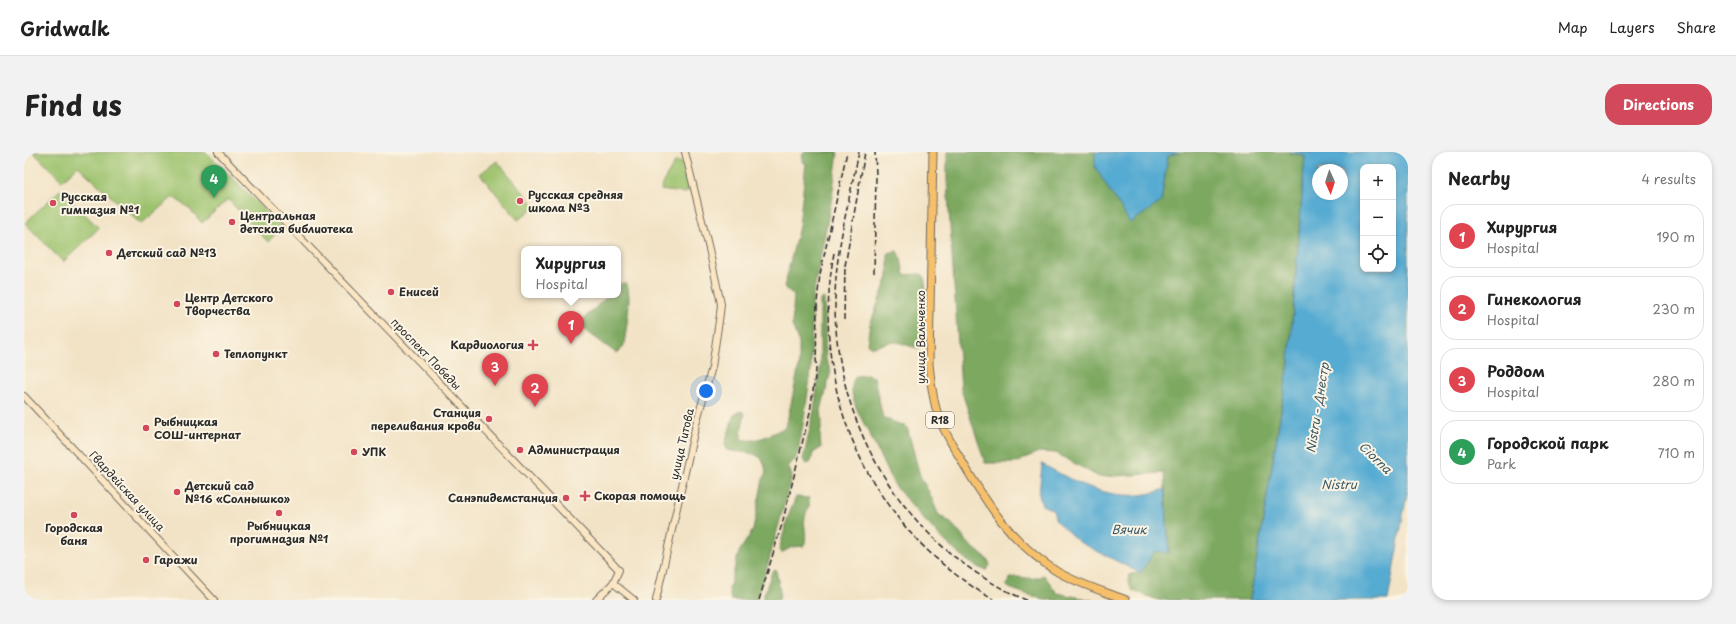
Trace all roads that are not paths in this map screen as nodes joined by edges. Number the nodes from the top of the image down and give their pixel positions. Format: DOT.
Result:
graph roads {
  1 [pos="218,152"];
  2 [pos="685,152"];
  3 [pos="932,152"];
  4 [pos="24,396"];
  5 [pos="613,583"];
  6 [pos="214,600"];
  7 [pos="596,600"];
  8 [pos="634,600"];
  9 [pos="656,600"];
  10 [pos="1126,600"];
  1 -- 5 [label="street, проспект Победы"];
  2 -- 9 [label="street, улица Титова"];
  3 -- 10 [label="main road, улица Вальченко / R18"];
  4 -- 6 [label="street, Гвардейская улица"];
  5 -- 7 [label="street"];
  5 -- 8 [label="street"];
}
